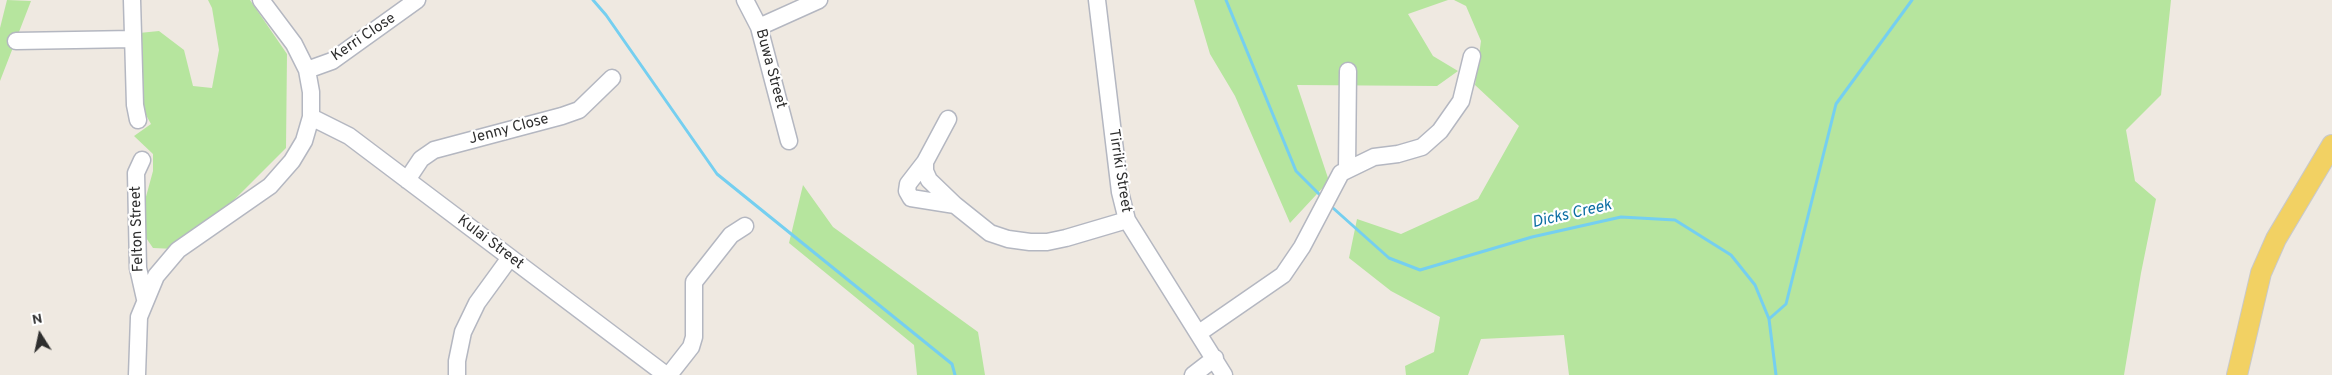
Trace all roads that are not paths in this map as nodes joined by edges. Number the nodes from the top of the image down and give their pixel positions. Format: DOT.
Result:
graph roads {
  1 [pos="132,0"];
  2 [pos="261,0"];
  3 [pos="418,0"];
  4 [pos="745,0"];
  5 [pos="819,0"];
  6 [pos="1097,0"];
  7 [pos="759,26"];
  8 [pos="133,39"];
  9 [pos="16,41"];
  10 [pos="1472,56"];
  11 [pos="307,70"];
  12 [pos="1348,71"];
  13 [pos="612,78"];
  14 [pos="311,117"];
  15 [pos="948,119"];
  16 [pos="138,120"];
  17 [pos="788,141"];
  18 [pos="2332,145"];
  19 [pos="142,160"];
  20 [pos="925,162"];
  21 [pos="1348,169"];
  22 [pos="407,180"];
  23 [pos="955,205"];
  24 [pos="1127,220"];
  25 [pos="745,226"];
  26 [pos="509,258"];
  27 [pos="145,299"];
  28 [pos="1199,334"];
  29 [pos="1215,358"];
  30 [pos="137,375"];
  31 [pos="458,375"];
  32 [pos="667,375"];
  33 [pos="1193,375"];
  34 [pos="1224,375"];
  35 [pos="2237,375"];
  1 -- 8 [label="street"];
  2 -- 11 [label="street"];
  3 -- 11 [label="street, Kerri Close"];
  4 -- 7 [label="street, Buwa Street"];
  5 -- 7 [label="street"];
  6 -- 24 [label="street, Tirriki Street"];
  7 -- 17 [label="street, Buwa Street"];
  8 -- 9 [label="street"];
  8 -- 16 [label="street"];
  10 -- 21 [label="street"];
  11 -- 14 [label="street"];
  12 -- 21 [label="street"];
  13 -- 22 [label="street, Jenny Close"];
  14 -- 22 [label="street, Kulai Street"];
  14 -- 27 [label="street"];
  15 -- 20 [label="street"];
  18 -- 35 [label="main road"];
  19 -- 27 [label="street, Felton Street"];
  20 -- 23 [label="street"];
  20 -- 23 [label="street"];
  21 -- 28 [label="street"];
  22 -- 26 [label="street, Kulai Street"];
  23 -- 24 [label="street"];
  24 -- 28 [label="street, Tirriki Street"];
  25 -- 32 [label="street"];
  26 -- 31 [label="street"];
  26 -- 32 [label="street, Kulai Street"];
  27 -- 30 [label="street"];
  28 -- 29 [label="street, Tirriki Street"];
  29 -- 33 [label="street"];
  29 -- 34 [label="street, Tirriki Street"];
}
